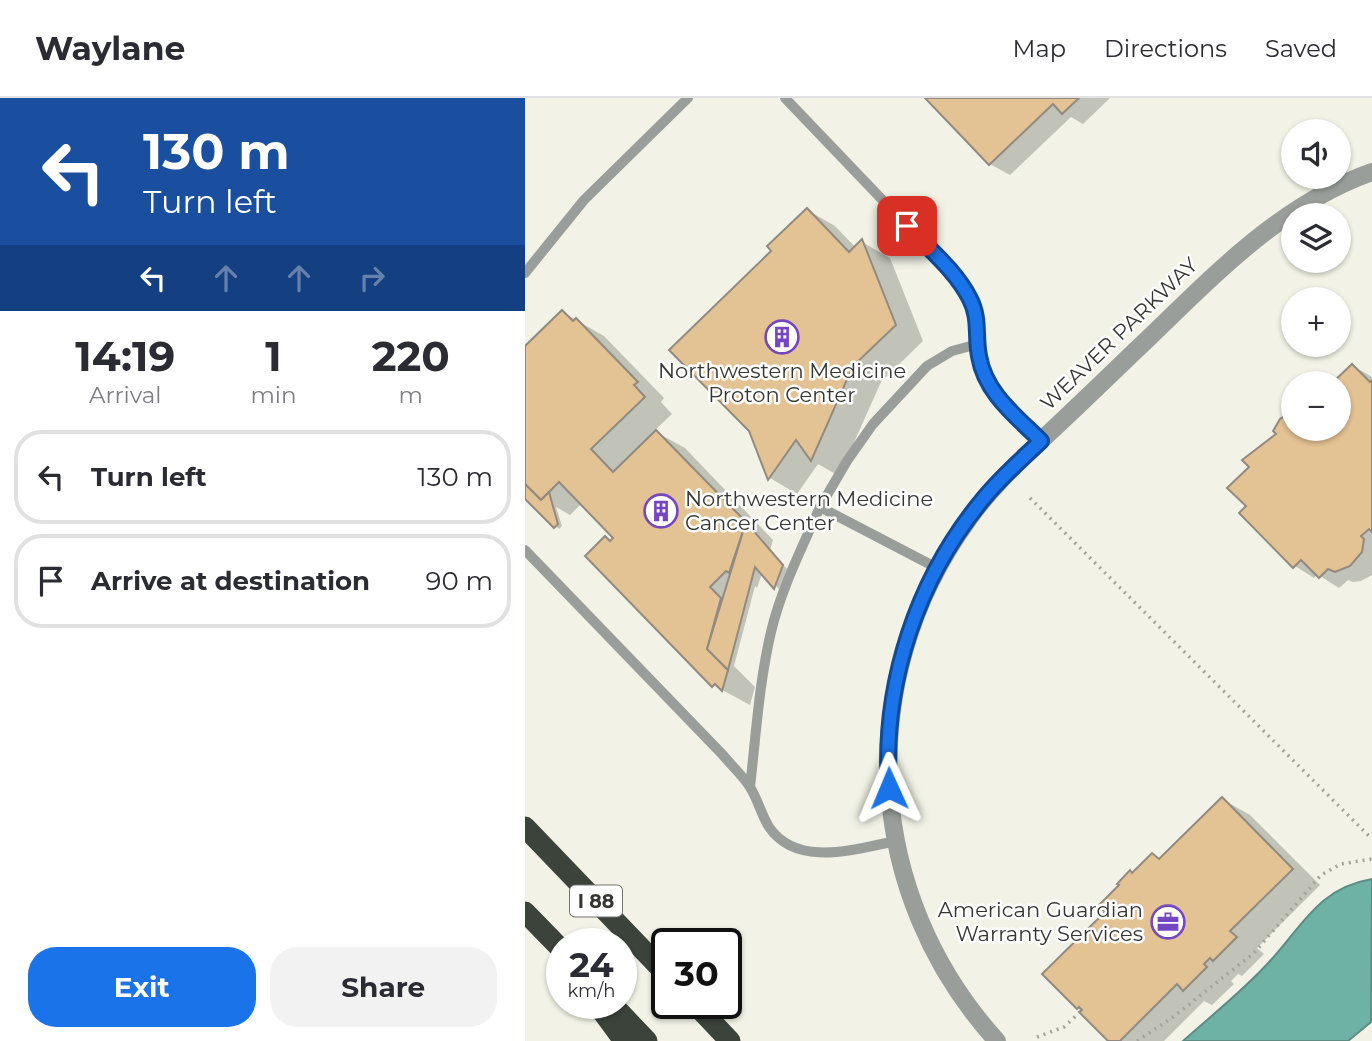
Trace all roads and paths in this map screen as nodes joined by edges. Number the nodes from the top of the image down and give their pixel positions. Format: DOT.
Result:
graph roads {
  1 [pos="688,98"];
  2 [pos="785,98"];
  3 [pos="1372,172"];
  4 [pos="525,273"];
  5 [pos="978,344"];
  6 [pos="1041,441"];
  7 [pos="1030,498"];
  8 [pos="820,508"];
  9 [pos="525,550"];
  10 [pos="937,568"];
  11 [pos="750,787"];
  12 [pos="525,827"];
  13 [pos="1372,839"];
  14 [pos="896,841"];
  15 [pos="1372,859"];
  16 [pos="532,919"];
  17 [pos="546,933"];
  18 [pos="546,937"];
  19 [pos="651,958"];
  20 [pos="1078,1014"];
  21 [pos="608,1019"];
  22 [pos="626,1019"];
  23 [pos="709,1019"];
  24 [pos="1037,1037"];
  25 [pos="624,1041"];
  26 [pos="647,1041"];
  27 [pos="730,1041"];
  28 [pos="997,1041"];
  29 [pos="1137,1041"];
  1 -- 4 [label="lane"];
  2 -- 5 [label="lane"];
  3 -- 6 [label="street, WEAVER PARKWAY"];
  5 -- 6 [label="lane"];
  5 -- 8 [label="lane"];
  6 -- 10 [label="street, WEAVER PARKWAY"];
  7 -- 13 [label="path"];
  8 -- 10 [label="lane"];
  8 -- 11 [label="lane"];
  9 -- 11 [label="lane"];
  10 -- 14 [label="street, WEAVER PARKWAY"];
  11 -- 14 [label="lane"];
  12 -- 19 [label="highway, I 88"];
  14 -- 28 [label="street, WEAVER PARKWAY"];
  15 -- 29 [label="path"];
  16 -- 17 [label="highway, I 88"];
  16 -- 18 [label="highway"];
  20 -- 24 [label="path"];
  21 -- 25 [label="highway"];
  22 -- 26 [label="highway"];
  23 -- 27 [label="highway"];
}
